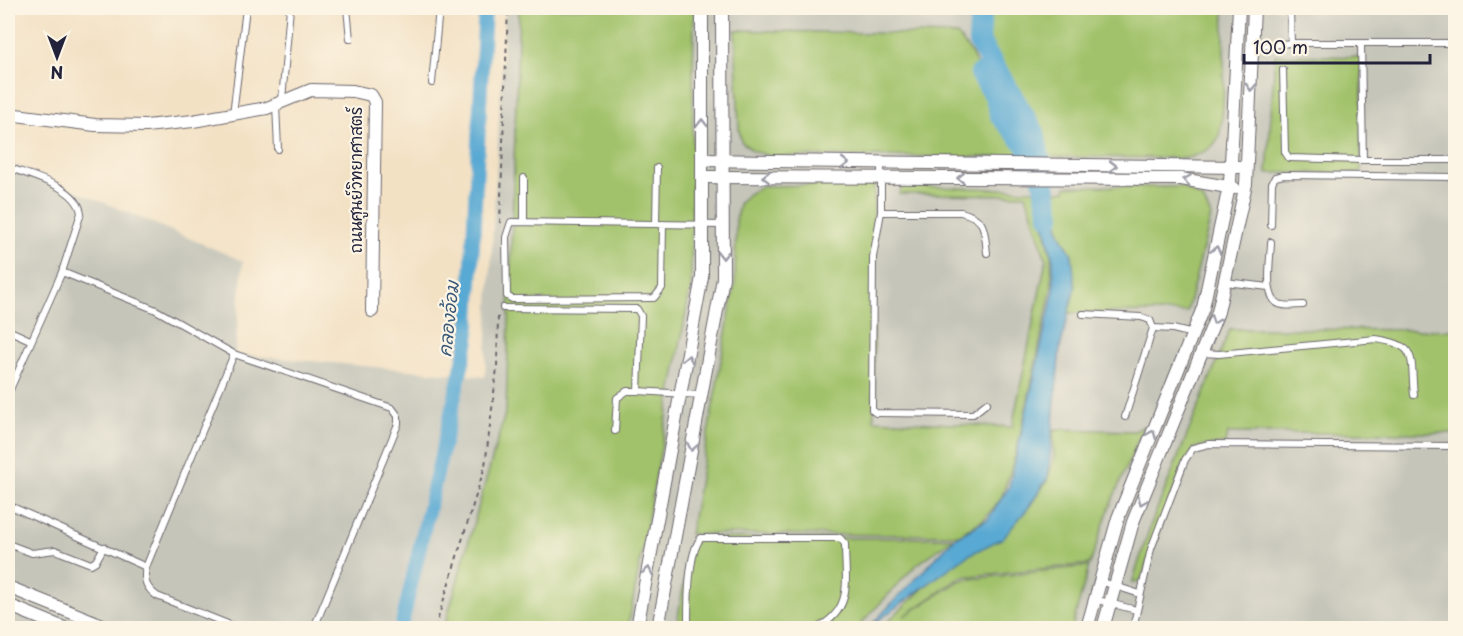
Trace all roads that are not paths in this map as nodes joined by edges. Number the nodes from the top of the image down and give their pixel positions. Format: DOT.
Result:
graph roads {
  1 [pos="246,8"];
  2 [pos="290,8"];
  3 [pos="347,8"];
  4 [pos="439,8"];
  5 [pos="702,8"];
  6 [pos="722,8"];
  7 [pos="1239,8"];
  8 [pos="1254,8"];
  9 [pos="1290,8"];
  10 [pos="350,39"];
  11 [pos="1291,43"];
  12 [pos="1361,43"];
  13 [pos="1455,44"];
  14 [pos="1253,46"];
  15 [pos="1283,70"];
  16 [pos="432,83"];
  17 [pos="279,102"];
  18 [pos="8,114"];
  19 [pos="233,114"];
  20 [pos="278,149"];
  21 [pos="702,160"];
  22 [pos="724,160"];
  23 [pos="1363,160"];
  24 [pos="1455,160"];
  25 [pos="881,164"];
  26 [pos="8,167"];
  27 [pos="1231,167"];
  28 [pos="1247,167"];
  29 [pos="657,168"];
  30 [pos="1017,172"];
  31 [pos="1055,172"];
  32 [pos="723,176"];
  33 [pos="703,177"];
  34 [pos="1455,177"];
  35 [pos="524,178"];
  36 [pos="881,178"];
  37 [pos="1229,188"];
  38 [pos="1245,190"];
  39 [pos="881,212"];
  40 [pos="524,221"];
  41 [pos="660,224"];
  42 [pos="703,225"];
  43 [pos="723,225"];
  44 [pos="1271,225"];
  45 [pos="1271,242"];
  46 [pos="987,253"];
  47 [pos="62,272"];
  48 [pos="1225,282"];
  49 [pos="1269,287"];
  50 [pos="1303,305"];
  51 [pos="501,309"];
  52 [pos="372,311"];
  53 [pos="1083,314"];
  54 [pos="1153,328"];
  55 [pos="8,330"];
  56 [pos="1192,334"];
  57 [pos="30,340"];
  58 [pos="1202,353"];
  59 [pos="234,354"];
  60 [pos="638,391"];
  61 [pos="8,394"];
  62 [pos="681,394"];
  63 [pos="702,395"];
  64 [pos="1414,395"];
  65 [pos="987,403"];
  66 [pos="1125,417"];
  67 [pos="615,431"];
  68 [pos="1455,446"];
  69 [pos="8,505"];
  70 [pos="8,544"];
  71 [pos="104,547"];
  72 [pos="146,567"];
  73 [pos="1100,581"];
  74 [pos="1113,586"];
  75 [pos="8,587"];
  76 [pos="1140,594"];
  77 [pos="1094,599"];
  78 [pos="1110,604"];
  79 [pos="8,605"];
  80 [pos="1136,610"];
  81 [pos="64,628"];
  82 [pos="110,628"];
  83 [pos="238,628"];
  84 [pos="314,628"];
  85 [pos="637,628"];
  86 [pos="658,628"];
  87 [pos="688,628"];
  88 [pos="817,628"];
  89 [pos="1087,628"];
  90 [pos="1103,628"];
  91 [pos="1132,628"];
  1 -- 19 [label="lane"];
  2 -- 17 [label="lane"];
  3 -- 10 [label="lane"];
  4 -- 16 [label="lane"];
  21 -- 5 [label="street, one-way"];
  6 -- 22 [label="street"];
  7 -- 27 [label="street"];
  8 -- 14 [label="street"];
  9 -- 11 [label="lane"];
  11 -- 12 [label="lane"];
  11 -- 14 [label="lane"];
  12 -- 13 [label="lane"];
  12 -- 23 [label="lane"];
  14 -- 28 [label="street, one-way"];
  15 -- 23 [label="lane"];
  17 -- 19 [label="street, ถนนศูนย์วิทยาศาสตร์"];
  17 -- 20 [label="lane"];
  17 -- 52 [label="street, ถนนศูนย์วิทยาศาสตร์"];
  18 -- 19 [label="street, ถนนศูนย์วิทยาศาสตร์"];
  21 -- 22 [label="street"];
  21 -- 33 [label="street"];
  22 -- 25 [label="street, one-way"];
  22 -- 32 [label="street"];
  23 -- 24 [label="lane"];
  25 -- 30 [label="street"];
  25 -- 36 [label="lane"];
  26 -- 47 [label="lane"];
  27 -- 28 [label="street"];
  31 -- 27 [label="street, one-way"];
  27 -- 37 [label="street"];
  28 -- 38 [label="street"];
  29 -- 41 [label="lane"];
  30 -- 31 [label="street"];
  30 -- 36 [label="street, one-way"];
  37 -- 31 [label="street, one-way"];
  32 -- 33 [label="street"];
  36 -- 32 [label="street, one-way"];
  32 -- 43 [label="street"];
  33 -- 42 [label="street"];
  34 -- 44 [label="lane"];
  35 -- 40 [label="lane"];
  36 -- 39 [label="lane"];
  37 -- 38 [label="street"];
  56 -- 37 [label="street, one-way"];
  38 -- 48 [label="street"];
  39 -- 46 [label="lane"];
  39 -- 65 [label="lane"];
  40 -- 41 [label="lane"];
  40 -- 41 [label="lane"];
  41 -- 42 [label="lane"];
  42 -- 43 [label="lane"];
  62 -- 42 [label="street, one-way"];
  43 -- 63 [label="street, one-way"];
  45 -- 49 [label="lane"];
  47 -- 57 [label="lane"];
  47 -- 59 [label="lane"];
  48 -- 49 [label="lane"];
  48 -- 58 [label="street, one-way"];
  49 -- 50 [label="lane"];
  51 -- 60 [label="lane"];
  53 -- 54 [label="lane"];
  54 -- 56 [label="lane"];
  54 -- 66 [label="lane"];
  55 -- 57 [label="lane"];
  73 -- 56 [label="street, one-way"];
  57 -- 61 [label="lane"];
  58 -- 64 [label="lane"];
  58 -- 74 [label="street, one-way"];
  59 -- 72 [label="lane"];
  59 -- 84 [label="lane"];
  60 -- 62 [label="lane"];
  60 -- 67 [label="lane"];
  62 -- 63 [label="lane"];
  85 -- 62 [label="street, one-way"];
  63 -- 86 [label="street, one-way"];
  68 -- 76 [label="lane"];
  69 -- 71 [label="lane"];
  70 -- 71 [label="lane"];
  71 -- 72 [label="lane"];
  72 -- 83 [label="lane"];
  73 -- 74 [label="lane"];
  73 -- 77 [label="street"];
  74 -- 76 [label="lane"];
  74 -- 78 [label="street"];
  75 -- 82 [label="street"];
  76 -- 80 [label="lane"];
  77 -- 78 [label="lane"];
  77 -- 89 [label="street"];
  78 -- 80 [label="lane"];
  78 -- 90 [label="street"];
  79 -- 81 [label="street"];
  80 -- 91 [label="lane"];
  87 -- 88 [label="lane"];
}
